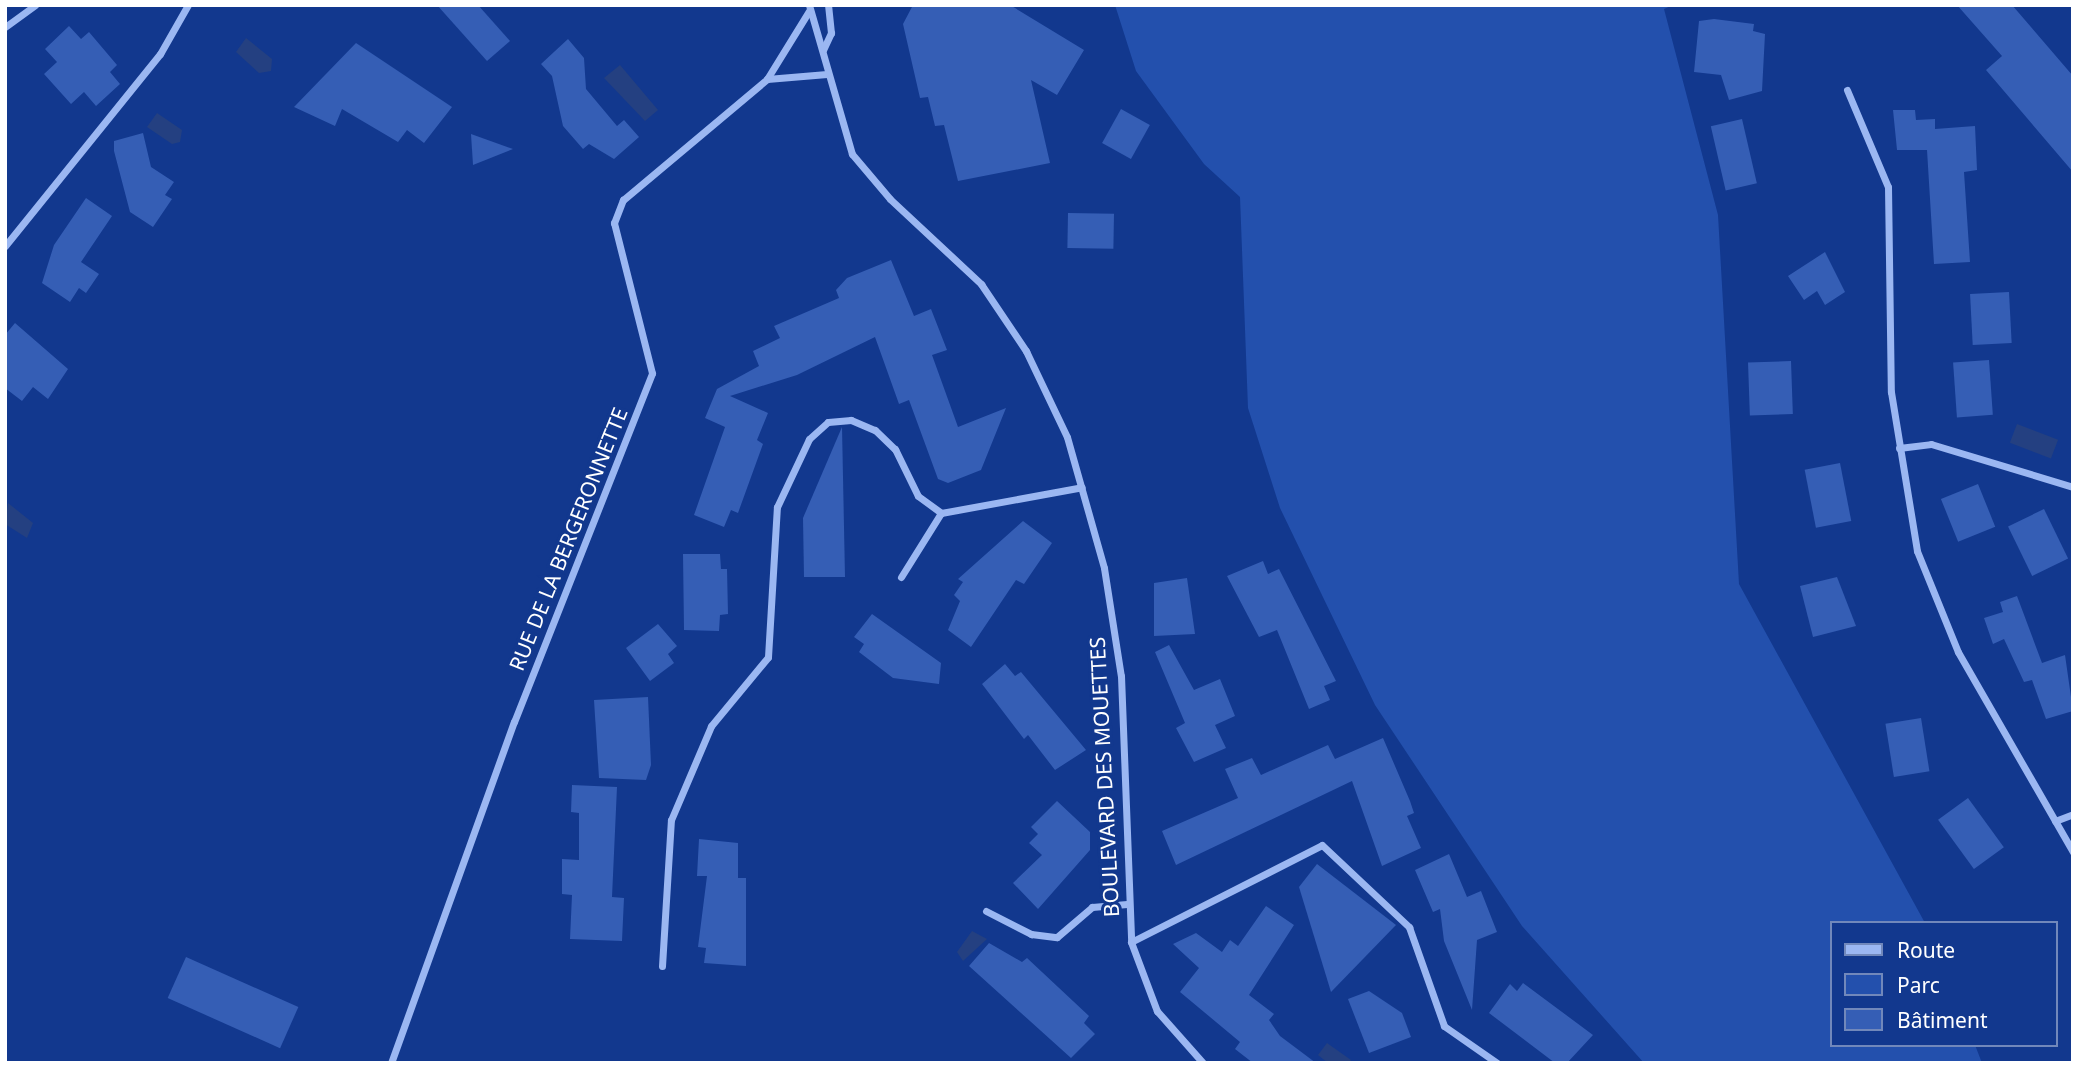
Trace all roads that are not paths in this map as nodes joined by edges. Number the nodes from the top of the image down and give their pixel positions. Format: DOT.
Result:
graph roads {
  1 [pos="34,5"];
  2 [pos="188,5"];
  3 [pos="828,5"];
  4 [pos="809,8"];
  5 [pos="5,27"];
  6 [pos="823,50"];
  7 [pos="827,75"];
  8 [pos="768,79"];
  9 [pos="1847,90"];
  10 [pos="5,246"];
  11 [pos="1899,448"];
  12 [pos="1082,487"];
  13 [pos="2073,487"];
  14 [pos="940,513"];
  15 [pos="901,577"];
  16 [pos="2073,814"];
  17 [pos="2054,821"];
  18 [pos="2073,852"];
  19 [pos="1127,904"];
  20 [pos="986,911"];
  21 [pos="1131,942"];
  22 [pos="662,966"];
  23 [pos="391,1063"];
  24 [pos="1203,1063"];
  25 [pos="1497,1063"];
  1 -- 5 [label="street"];
  2 -- 10 [label="street"];
  3 -- 6 [label="street"];
  4 -- 6 [label="street"];
  4 -- 8 [label="street, RUE DE LA BERGERONNETTE"];
  6 -- 7 [label="street, BOULEVARD DES MOUETTES"];
  7 -- 8 [label="street"];
  7 -- 12 [label="street, BOULEVARD DES MOUETTES"];
  8 -- 23 [label="street, RUE DE LA BERGERONNETTE"];
  9 -- 11 [label="street"];
  11 -- 13 [label="street"];
  11 -- 17 [label="street"];
  12 -- 14 [label="street"];
  12 -- 19 [label="street, BOULEVARD DES MOUETTES"];
  14 -- 15 [label="street"];
  14 -- 22 [label="street"];
  16 -- 17 [label="street"];
  17 -- 18 [label="street"];
  19 -- 20 [label="street"];
  19 -- 21 [label="street, BOULEVARD DES MOUETTES"];
  21 -- 24 [label="street, BOULEVARD DES MOUETTES"];
  21 -- 25 [label="street"];
}
